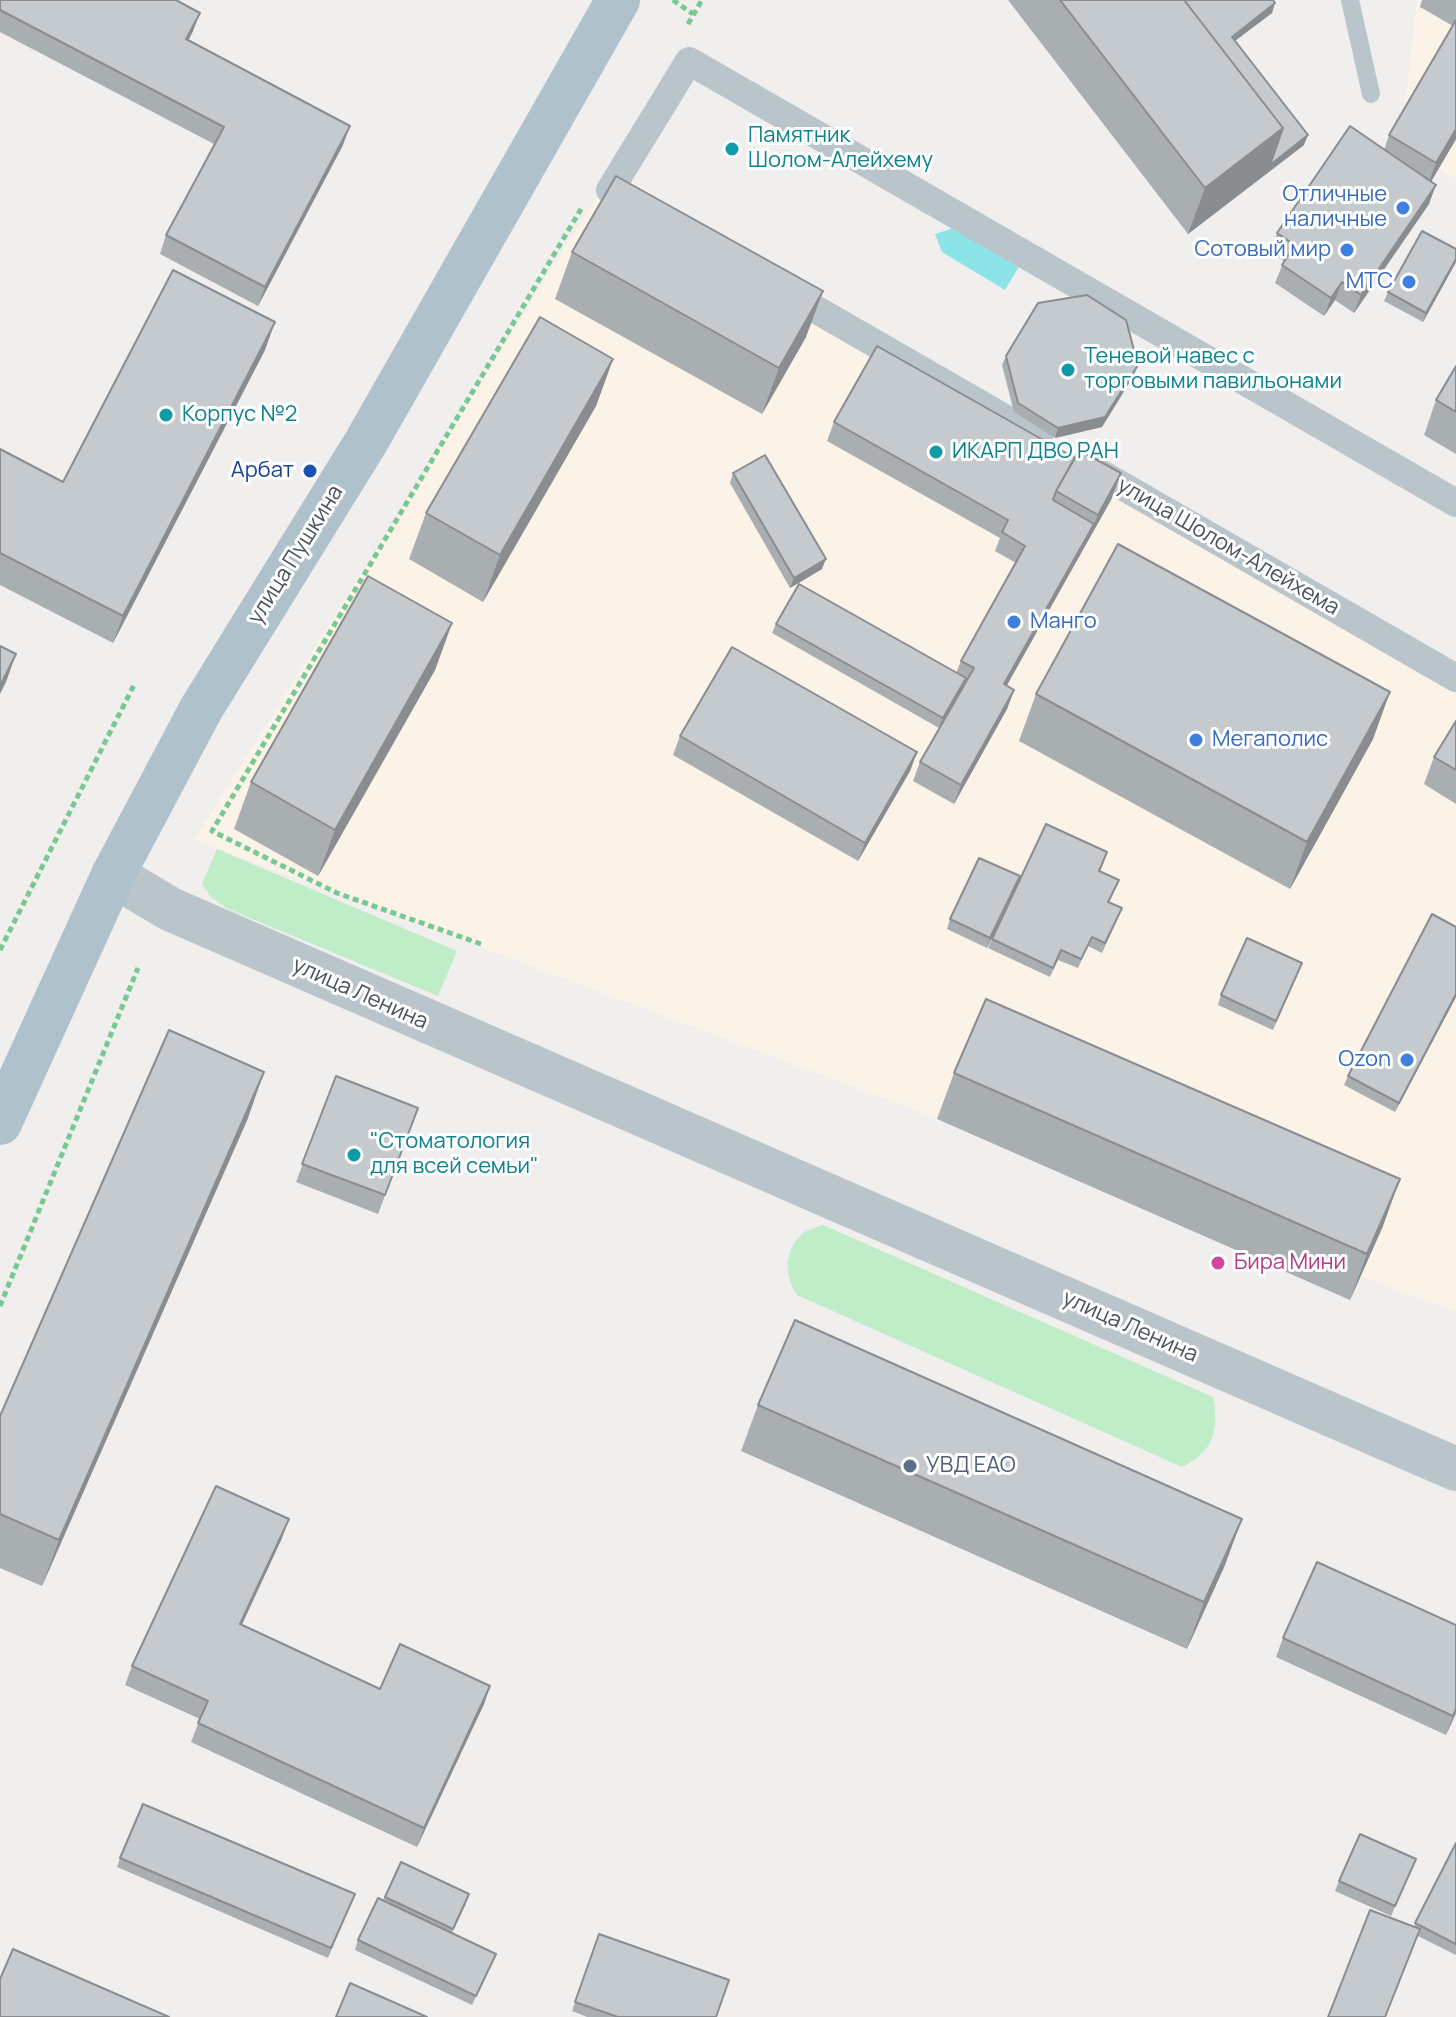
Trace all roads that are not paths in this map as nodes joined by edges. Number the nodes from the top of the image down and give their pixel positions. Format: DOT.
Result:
graph roads {
  1 [pos="618,0"];
  2 [pos="1350,0"];
  3 [pos="1371,94"];
  4 [pos="651,214"];
  5 [pos="760,277"];
  6 [pos="1456,503"];
  7 [pos="1456,678"];
  8 [pos="113,875"];
  9 [pos="0,1123"];
  10 [pos="1456,1469"];
  1 -- 8 [label="main road, улица Пушкина"];
  2 -- 3 [label="lane"];
  4 -- 6 [label="street"];
  5 -- 7 [label="street, улица Шолом-Алейхема"];
  8 -- 9 [label="main road, улица Пушкина"];
  8 -- 10 [label="street, улица Ленина"];
}
